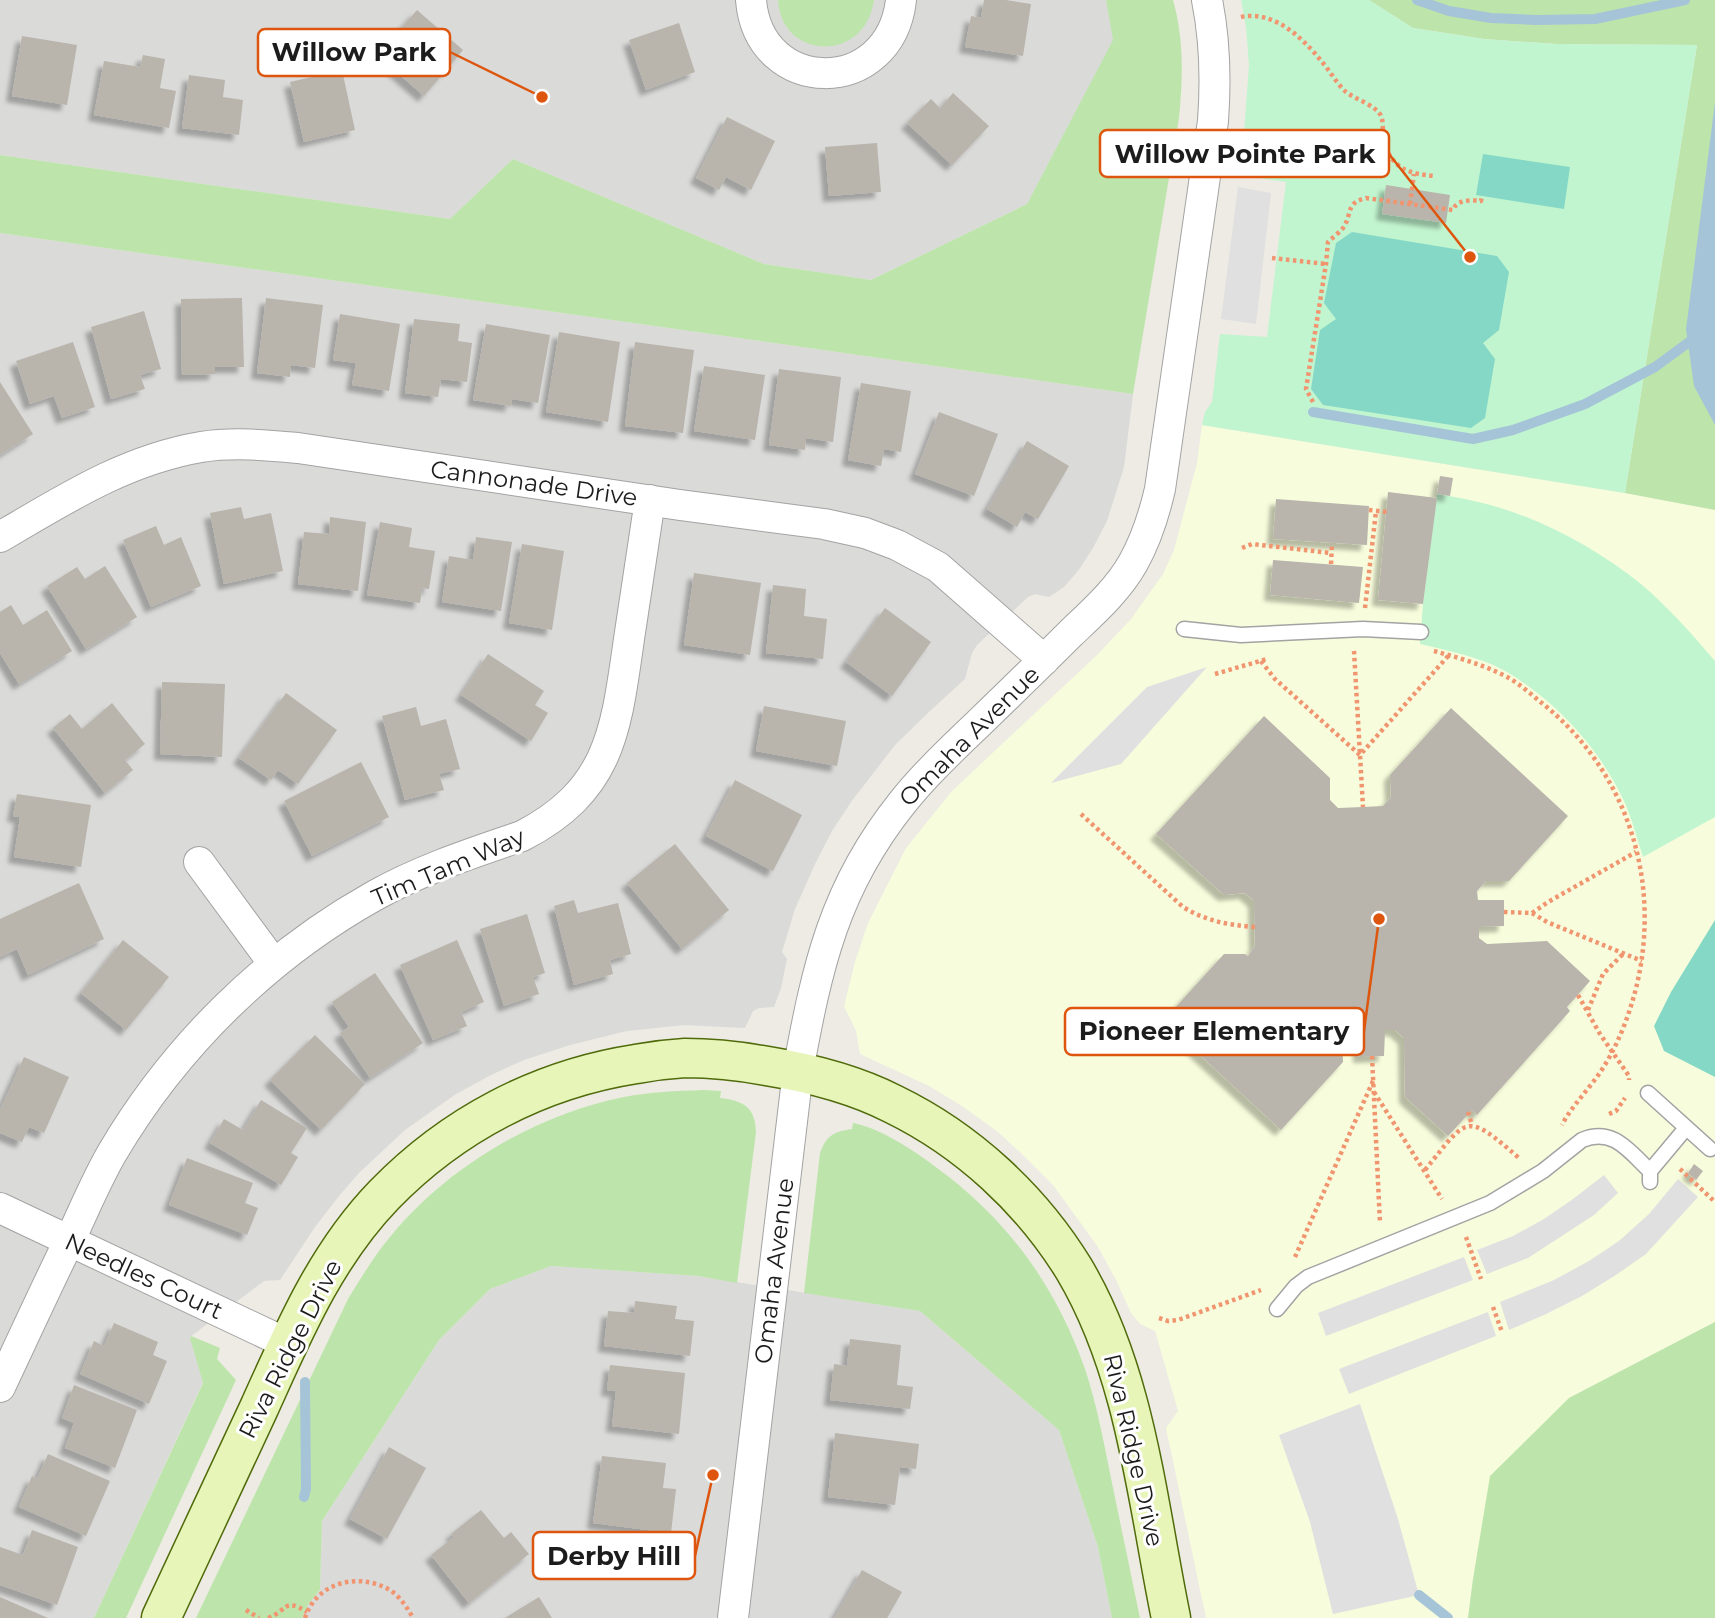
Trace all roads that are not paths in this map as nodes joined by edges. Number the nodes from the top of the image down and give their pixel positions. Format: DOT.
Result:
graph roads {
  1 [pos="751,0"];
  2 [pos="901,0"];
  3 [pos="1207,0"];
  4 [pos="650,500"];
  5 [pos="0,537"];
  6 [pos="1184,629"];
  7 [pos="1421,632"];
  8 [pos="1044,660"];
  9 [pos="199,862"];
  10 [pos="274,964"];
  11 [pos="798,1071"];
  12 [pos="1648,1093"];
  13 [pos="1686,1128"];
  14 [pos="1710,1149"];
  15 [pos="0,1208"];
  16 [pos="68,1242"];
  17 [pos="1277,1309"];
  18 [pos="288,1344"];
  19 [pos="0,1387"];
  20 [pos="161,1618"];
  21 [pos="733,1618"];
  22 [pos="1171,1618"];
  1 -- 2 [label="street"];
  3 -- 8 [label="street, Omaha Avenue"];
  4 -- 5 [label="street, Cannonade Drive"];
  4 -- 8 [label="street, Cannonade Drive"];
  4 -- 10 [label="street, Tim Tam Way"];
  6 -- 7 [label="lane"];
  8 -- 11 [label="street, Omaha Avenue"];
  9 -- 10 [label="street"];
  10 -- 16 [label="street, Tim Tam Way"];
  11 -- 18 [label="street, Riva Ridge Drive"];
  11 -- 21 [label="street, Omaha Avenue"];
  11 -- 22 [label="street, Riva Ridge Drive"];
  12 -- 13 [label="lane"];
  13 -- 14 [label="lane"];
  13 -- 17 [label="lane"];
  15 -- 16 [label="street, Needles Court"];
  16 -- 18 [label="street, Needles Court"];
  16 -- 19 [label="street, Tim Tam Way"];
  18 -- 20 [label="street, Riva Ridge Drive"];
}
